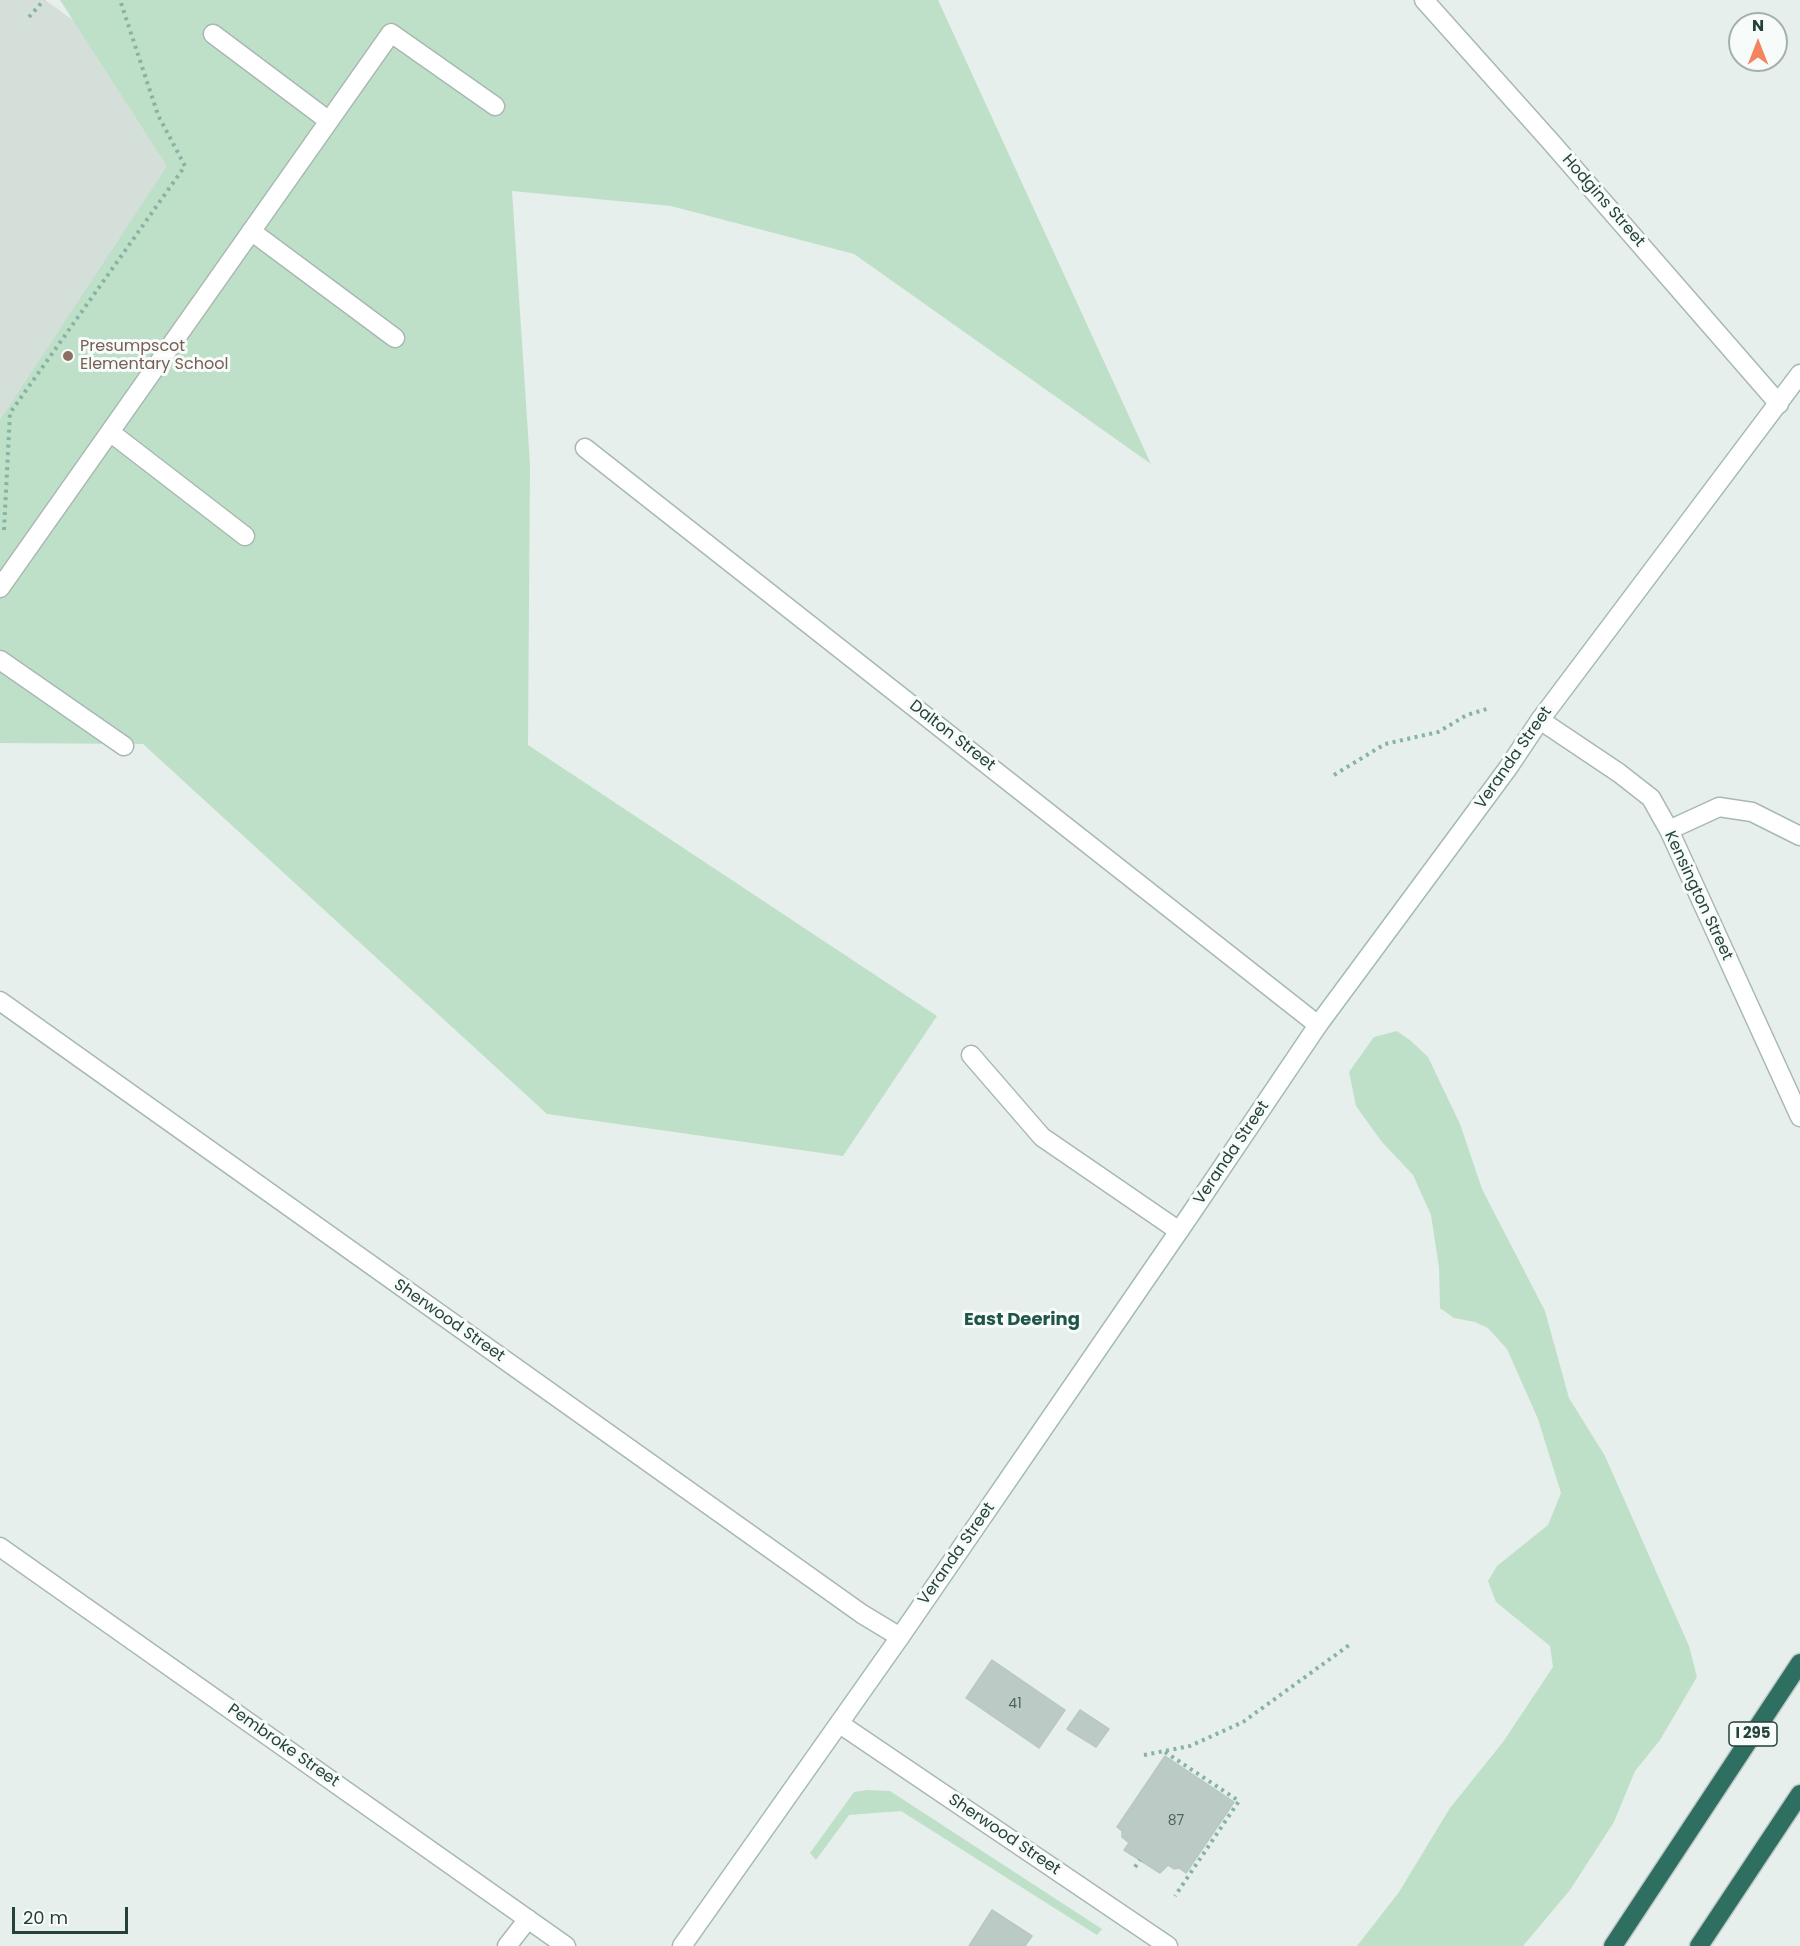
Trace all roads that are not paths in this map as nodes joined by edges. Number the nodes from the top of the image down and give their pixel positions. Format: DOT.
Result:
graph roads {
  1 [pos="1424,0"];
  2 [pos="213,34"];
  3 [pos="495,106"];
  4 [pos="329,121"];
  5 [pos="251,231"];
  6 [pos="395,338"];
  7 [pos="1800,375"];
  8 [pos="1779,404"];
  9 [pos="110,432"];
  10 [pos="585,448"];
  11 [pos="245,536"];
  12 [pos="0,588"];
  13 [pos="0,660"];
  14 [pos="1540,720"];
  15 [pos="124,746"];
  16 [pos="1669,830"];
  17 [pos="1800,836"];
  18 [pos="0,1001"];
  19 [pos="1318,1024"];
  20 [pos="971,1056"];
  21 [pos="1800,1117"];
  22 [pos="1179,1231"];
  23 [pos="0,1547"];
  24 [pos="900,1637"];
  25 [pos="1800,1663"];
  26 [pos="840,1724"];
  27 [pos="1800,1794"];
  28 [pos="528,1919"];
  29 [pos="507,1946"];
  30 [pos="566,1946"];
  31 [pos="682,1946"];
  32 [pos="1168,1946"];
  33 [pos="1612,1946"];
  34 [pos="1699,1946"];
  1 -- 8 [label="street, Hodgins Street"];
  2 -- 4 [label="street"];
  3 -- 4 [label="street"];
  4 -- 5 [label="street"];
  5 -- 6 [label="street"];
  5 -- 9 [label="street"];
  7 -- 8 [label="street, Veranda Street"];
  8 -- 14 [label="street, Veranda Street"];
  9 -- 11 [label="street"];
  9 -- 12 [label="street"];
  10 -- 19 [label="street, Dalton Street"];
  13 -- 15 [label="street"];
  14 -- 16 [label="street, Kensington Street"];
  14 -- 19 [label="street, Veranda Street"];
  16 -- 17 [label="street"];
  16 -- 21 [label="street, Kensington Street"];
  18 -- 24 [label="street, Sherwood Street"];
  19 -- 22 [label="street, Veranda Street"];
  20 -- 22 [label="street"];
  22 -- 24 [label="street, Veranda Street"];
  23 -- 28 [label="street, Pembroke Street"];
  24 -- 26 [label="street, Veranda Street"];
  25 -- 33 [label="highway, I 295"];
  26 -- 31 [label="street, Veranda Street"];
  26 -- 32 [label="street, Sherwood Street"];
  27 -- 34 [label="highway"];
  28 -- 29 [label="street"];
  28 -- 30 [label="street, Pembroke Street"];
}
